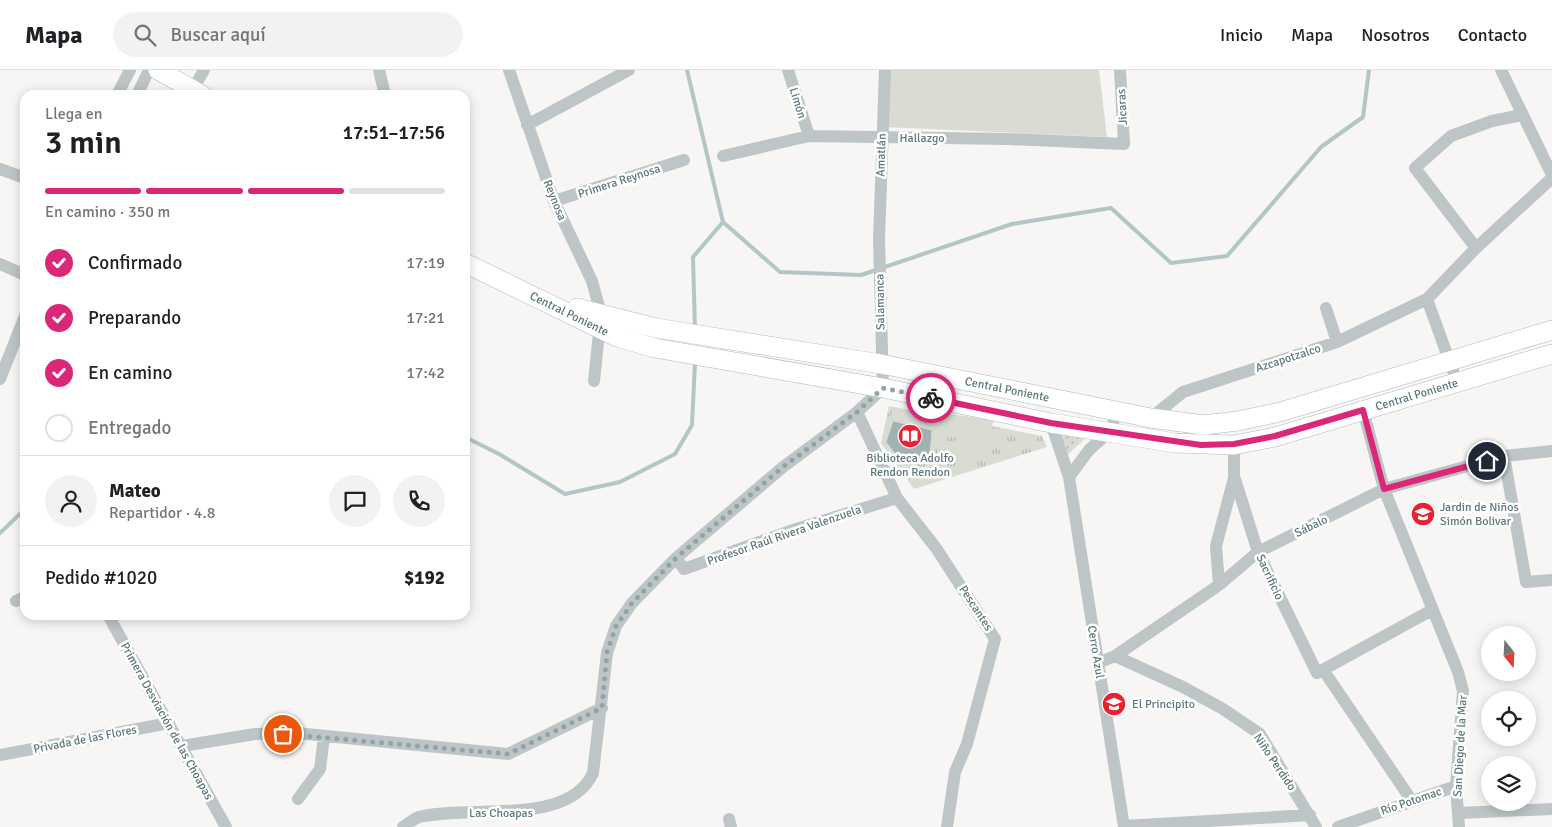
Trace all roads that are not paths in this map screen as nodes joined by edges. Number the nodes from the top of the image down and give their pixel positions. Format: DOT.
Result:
graph roads {
  1 [pos="130,70"];
  2 [pos="149,70"];
  3 [pos="158,70"];
  4 [pos="204,70"];
  5 [pos="379,70"];
  6 [pos="509,70"];
  7 [pos="629,70"];
  8 [pos="788,70"];
  9 [pos="885,70"];
  10 [pos="1120,70"];
  11 [pos="1501,70"];
  12 [pos="120,90"];
  13 [pos="139,90"];
  14 [pos="193,90"];
  15 [pos="198,90"];
  16 [pos="384,90"];
  17 [pos="1522,115"];
  18 [pos="527,125"];
  19 [pos="808,136"];
  20 [pos="881,138"];
  21 [pos="1124,144"];
  22 [pos="723,156"];
  23 [pos="684,160"];
  24 [pos="0,169"];
  25 [pos="20,176"];
  26 [pos="1552,176"];
  27 [pos="554,201"];
  28 [pos="879,240"];
  29 [pos="1476,248"];
  30 [pos="0,264"];
  31 [pos="470,265"];
  32 [pos="20,273"];
  33 [pos="1427,299"];
  34 [pos="1326,308"];
  35 [pos="601,322"];
  36 [pos="20,326"];
  37 [pos="1552,330"];
  38 [pos="1337,342"];
  39 [pos="1552,354"];
  40 [pos="4,357"];
  41 [pos="1449,361"];
  42 [pos="881,364"];
  43 [pos="0,379"];
  44 [pos="594,381"];
  45 [pos="1457,382"];
  46 [pos="883,388"];
  47 [pos="1363,410"];
  48 [pos="857,412"];
  49 [pos="1118,412"];
  50 [pos="1151,418"];
  51 [pos="1051,423"];
  52 [pos="1109,432"];
  53 [pos="1234,444"];
  54 [pos="1552,452"];
  55 [pos="1504,456"];
  56 [pos="1234,476"];
  57 [pos="1069,477"];
  58 [pos="1384,489"];
  59 [pos="897,498"];
  60 [pos="1258,552"];
  61 [pos="676,558"];
  62 [pos="1552,580"];
  63 [pos="1219,585"];
  64 [pos="1432,610"];
  65 [pos="111,620"];
  66 [pos="1115,656"];
  67 [pos="1098,663"];
  68 [pos="1320,672"];
  69 [pos="602,708"];
  70 [pos="169,723"];
  71 [pos="324,737"];
  72 [pos="182,746"];
  73 [pos="0,755"];
  74 [pos="1456,786"];
  75 [pos="298,798"];
  76 [pos="1412,801"];
  77 [pos="1552,809"];
  78 [pos="1458,813"];
  79 [pos="1313,821"];
  80 [pos="226,827"];
  81 [pos="402,827"];
  82 [pos="947,827"];
  83 [pos="1124,827"];
  84 [pos="1338,827"];
  85 [pos="1459,827"];
  1 -- 12 [label="street"];
  2 -- 13 [label="street"];
  3 -- 14 [label="main road"];
  4 -- 15 [label="street"];
  5 -- 16 [label="street"];
  6 -- 18 [label="street, Reynosa"];
  7 -- 18 [label="street"];
  8 -- 19 [label="street, Limón"];
  9 -- 20 [label="street, Amatlán"];
  10 -- 21 [label="street, Jicaras"];
  11 -- 17 [label="street, Azcapotzalco"];
  17 -- 26 [label="street, Azcapotzalco"];
  17 -- 29 [label="street"];
  18 -- 27 [label="street, Reynosa"];
  19 -- 20 [label="street, Hallazgo"];
  19 -- 22 [label="street, Hallazgo"];
  20 -- 21 [label="street, Hallazgo"];
  20 -- 28 [label="street, Amatlán"];
  23 -- 27 [label="street, Primera Reynosa"];
  24 -- 25 [label="street"];
  26 -- 29 [label="street, Azcapotzalco"];
  27 -- 35 [label="street, Reynosa"];
  28 -- 42 [label="street, Salamanca"];
  29 -- 33 [label="street, Azcapotzalco"];
  30 -- 32 [label="street"];
  31 -- 35 [label="main road, Central Poniente"];
  33 -- 38 [label="street, Azcapotzalco"];
  33 -- 41 [label="street"];
  34 -- 38 [label="street"];
  35 -- 42 [label="main road, Central Poniente"];
  35 -- 44 [label="street"];
  35 -- 46 [label="main road, Central Poniente"];
  36 -- 40 [label="street"];
  37 -- 41 [label="main road, Central Poniente"];
  38 -- 50 [label="street, Azcapotzalco"];
  39 -- 45 [label="main road, Central Poniente"];
  40 -- 43 [label="street"];
  41 -- 45 [label="street"];
  41 -- 50 [label="main road, Central Poniente"];
  42 -- 46 [label="street"];
  42 -- 49 [label="main road, Central Poniente"];
  45 -- 47 [label="main road, Central Poniente"];
  46 -- 48 [label="street, Las Choapas"];
  46 -- 51 [label="main road, Central Poniente"];
  47 -- 53 [label="main road, Central Poniente"];
  47 -- 58 [label="street, San Diego de la Mar"];
  48 -- 59 [label="street, Pescantes"];
  48 -- 61 [label="street, Las Choapas"];
  49 -- 50 [label="main road, Central Poniente"];
  49 -- 52 [label="street"];
  51 -- 52 [label="main road, Central Poniente"];
  51 -- 57 [label="street, Cerro Azul"];
  52 -- 53 [label="main road, Central Poniente"];
  52 -- 57 [label="street"];
  53 -- 56 [label="street, Sacrificio"];
  54 -- 55 [label="street, Sábalo"];
  55 -- 58 [label="street, Sábalo"];
  55 -- 62 [label="street"];
  56 -- 60 [label="street, Sacrificio"];
  56 -- 63 [label="street, Sacrificio"];
  57 -- 67 [label="street, Cerro Azul"];
  58 -- 60 [label="street, Sábalo"];
  58 -- 64 [label="street, San Diego de la Mar"];
  59 -- 61 [label="street, Profesor Raúl Rivera Valenzuela"];
  59 -- 82 [label="street, Pescantes"];
  60 -- 63 [label="street, Sábalo"];
  60 -- 68 [label="street, Sacrificio"];
  61 -- 69 [label="street, Las Choapas"];
  63 -- 66 [label="street, Sábalo"];
  64 -- 68 [label="street"];
  64 -- 74 [label="street, San Diego de la Mar"];
  65 -- 70 [label="street, Primera Desviación de las Choapas"];
  66 -- 67 [label="street, Sábalo"];
  66 -- 79 [label="street, Niño Perdido"];
  67 -- 83 [label="street, Cerro Azul"];
  68 -- 76 [label="street, Sacrificio"];
  69 -- 71 [label="street"];
  69 -- 81 [label="street, Las Choapas"];
  70 -- 72 [label="street, Primera Desviación de las Choapas"];
  70 -- 73 [label="street, Privada de las Flores"];
  71 -- 72 [label="street"];
  71 -- 75 [label="street"];
  72 -- 80 [label="street, Primera Desviación de las Choapas"];
  74 -- 76 [label="street, Río Potomac"];
  74 -- 78 [label="street, San Diego de la Mar"];
  76 -- 84 [label="street, Río Potomac"];
  77 -- 78 [label="street"];
  78 -- 85 [label="street, San Diego de la Mar"];
  79 -- 83 [label="street"];
}
